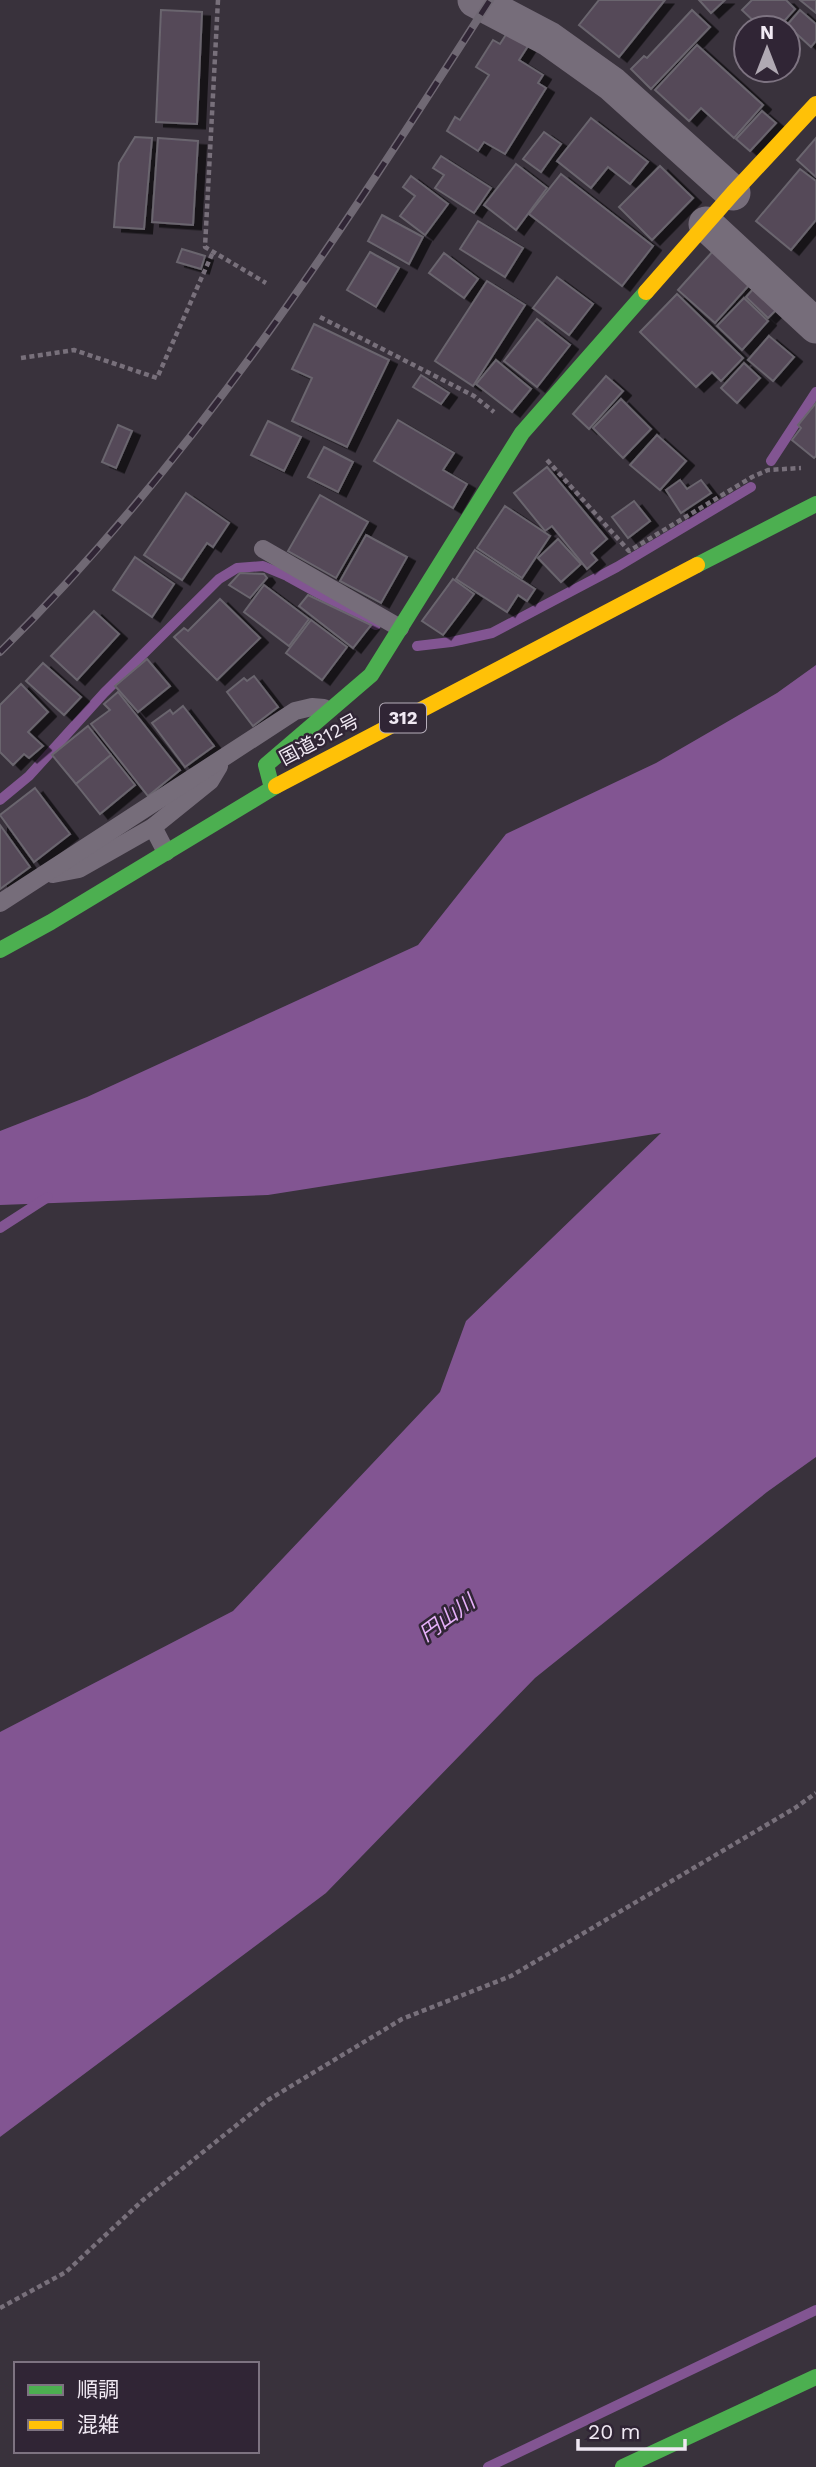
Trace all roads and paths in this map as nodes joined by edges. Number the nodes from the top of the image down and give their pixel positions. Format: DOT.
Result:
graph roads {
  1 [pos="218,0"];
  2 [pos="475,0"];
  3 [pos="816,104"];
  4 [pos="733,192"];
  5 [pos="706,224"];
  6 [pos="213,252"];
  7 [pos="266,283"];
  8 [pos="320,317"];
  9 [pos="816,326"];
  10 [pos="21,358"];
  11 [pos="522,433"];
  12 [pos="809,465"];
  13 [pos="816,504"];
  14 [pos="263,549"];
  15 [pos="400,628"];
  16 [pos="331,709"];
  17 [pos="225,757"];
  18 [pos="272,788"];
  19 [pos="153,827"];
  20 [pos="166,852"];
  21 [pos="43,876"];
  22 [pos="0,903"];
  23 [pos="0,950"];
  24 [pos="816,1793"];
  25 [pos="0,2308"];
  26 [pos="816,2377"];
  27 [pos="624,2467"];
  1 -- 6 [label="path"];
  2 -- 4 [label="street"];
  3 -- 4 [label="main road"];
  4 -- 5 [label="main road"];
  5 -- 9 [label="street"];
  5 -- 11 [label="main road"];
  6 -- 7 [label="path"];
  6 -- 10 [label="path"];
  8 -- 11 [label="path"];
  11 -- 12 [label="path"];
  11 -- 15 [label="main road"];
  13 -- 18 [label="main road, 国道312号 / 312"];
  14 -- 15 [label="lane"];
  15 -- 16 [label="main road"];
  16 -- 17 [label="lane"];
  16 -- 18 [label="main road"];
  17 -- 19 [label="lane"];
  17 -- 21 [label="lane"];
  18 -- 20 [label="main road, 国道312号 / 312"];
  19 -- 20 [label="lane"];
  19 -- 21 [label="lane"];
  20 -- 23 [label="main road, 国道312号 / 312"];
  21 -- 22 [label="lane"];
  24 -- 25 [label="path"];
  26 -- 27 [label="main road"];
}
